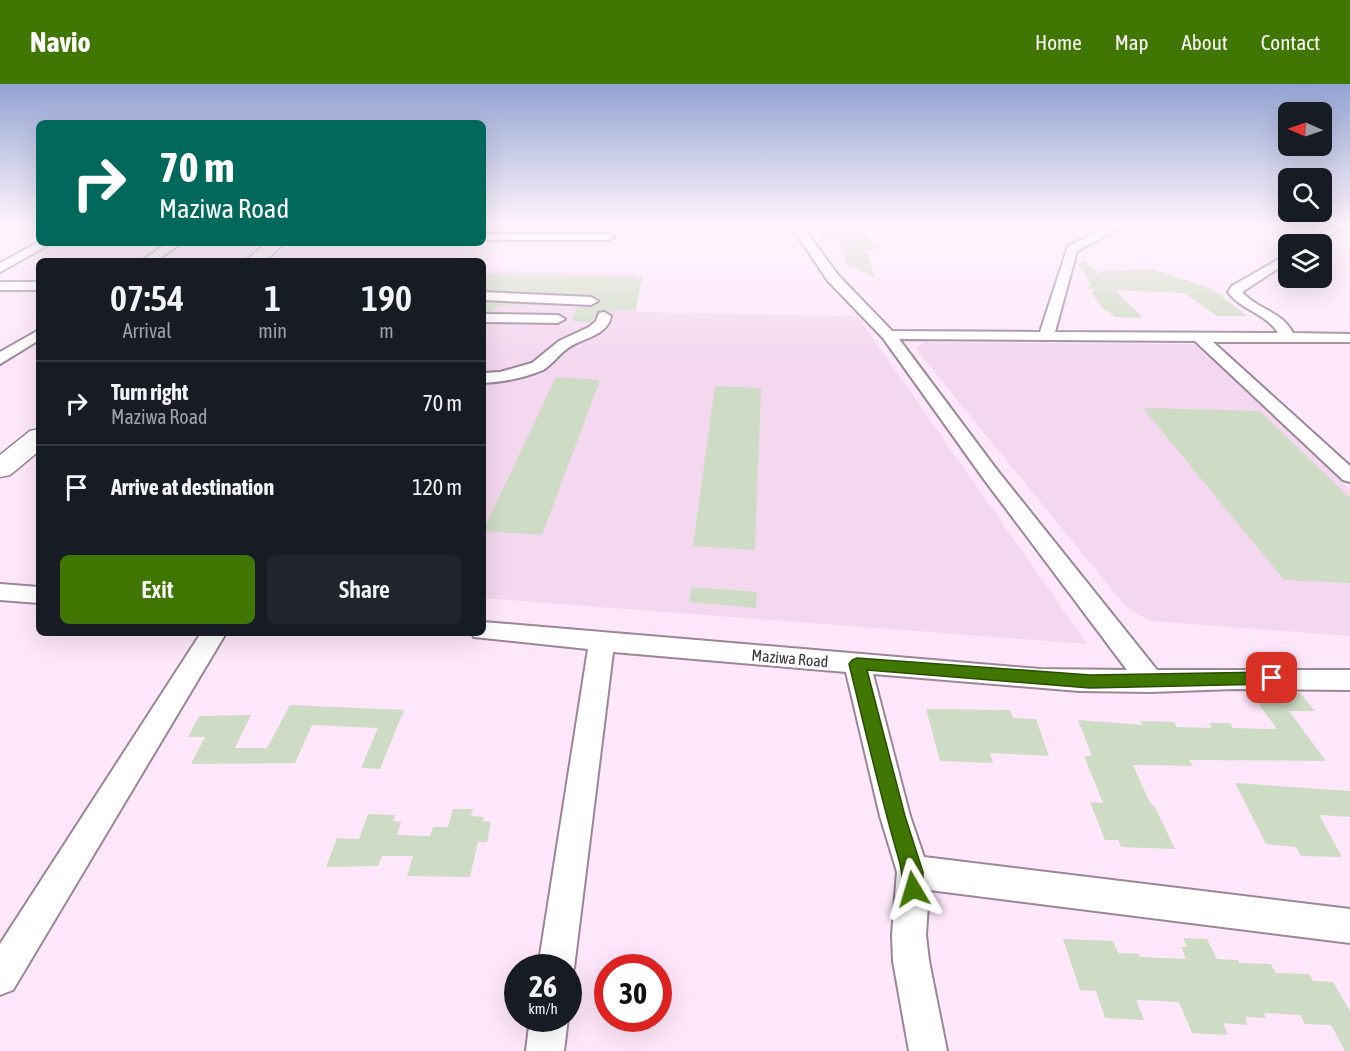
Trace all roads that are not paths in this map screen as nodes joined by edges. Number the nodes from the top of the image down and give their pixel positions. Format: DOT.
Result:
graph roads {
  1 [pos="825,268"];
  2 [pos="1066,268"];
  3 [pos="1269,268"];
  4 [pos="0,286"];
  5 [pos="36,286"];
  6 [pos="486,296"];
  7 [pos="591,301"];
  8 [pos="604,316"];
  9 [pos="486,318"];
  10 [pos="558,319"];
  11 [pos="1047,334"];
  12 [pos="36,335"];
  13 [pos="888,335"];
  14 [pos="1198,336"];
  15 [pos="1287,337"];
  16 [pos="1350,338"];
  17 [pos="0,359"];
  18 [pos="486,378"];
  19 [pos="36,439"];
  20 [pos="0,469"];
  21 [pos="1350,476"];
  22 [pos="0,592"];
  23 [pos="36,595"];
  24 [pos="486,631"];
  25 [pos="212,636"];
  26 [pos="602,642"];
  27 [pos="857,664"];
  28 [pos="1350,680"];
  29 [pos="1151,682"];
  30 [pos="913,872"];
  31 [pos="1350,927"];
  32 [pos="558,954"];
  33 [pos="0,977"];
  34 [pos="547,1032"];
  35 [pos="545,1051"];
  36 [pos="928,1051"];
  1 -- 13 [label="street"];
  2 -- 11 [label="street"];
  3 -- 15 [label="street"];
  4 -- 5 [label="street"];
  6 -- 7 [label="street"];
  8 -- 18 [label="street"];
  9 -- 10 [label="street"];
  11 -- 13 [label="street"];
  11 -- 14 [label="street"];
  12 -- 17 [label="street"];
  13 -- 29 [label="street"];
  14 -- 15 [label="street"];
  14 -- 21 [label="street"];
  15 -- 16 [label="street"];
  19 -- 20 [label="highway"];
  22 -- 23 [label="street"];
  24 -- 26 [label="street, Maziwa Road"];
  25 -- 33 [label="street"];
  26 -- 27 [label="street, Maziwa Road"];
  26 -- 32 [label="street"];
  27 -- 29 [label="street, Maziwa Road"];
  27 -- 30 [label="street"];
  28 -- 29 [label="street, Maziwa Road"];
  30 -- 31 [label="street"];
  30 -- 36 [label="street"];
  34 -- 35 [label="street"];
}
